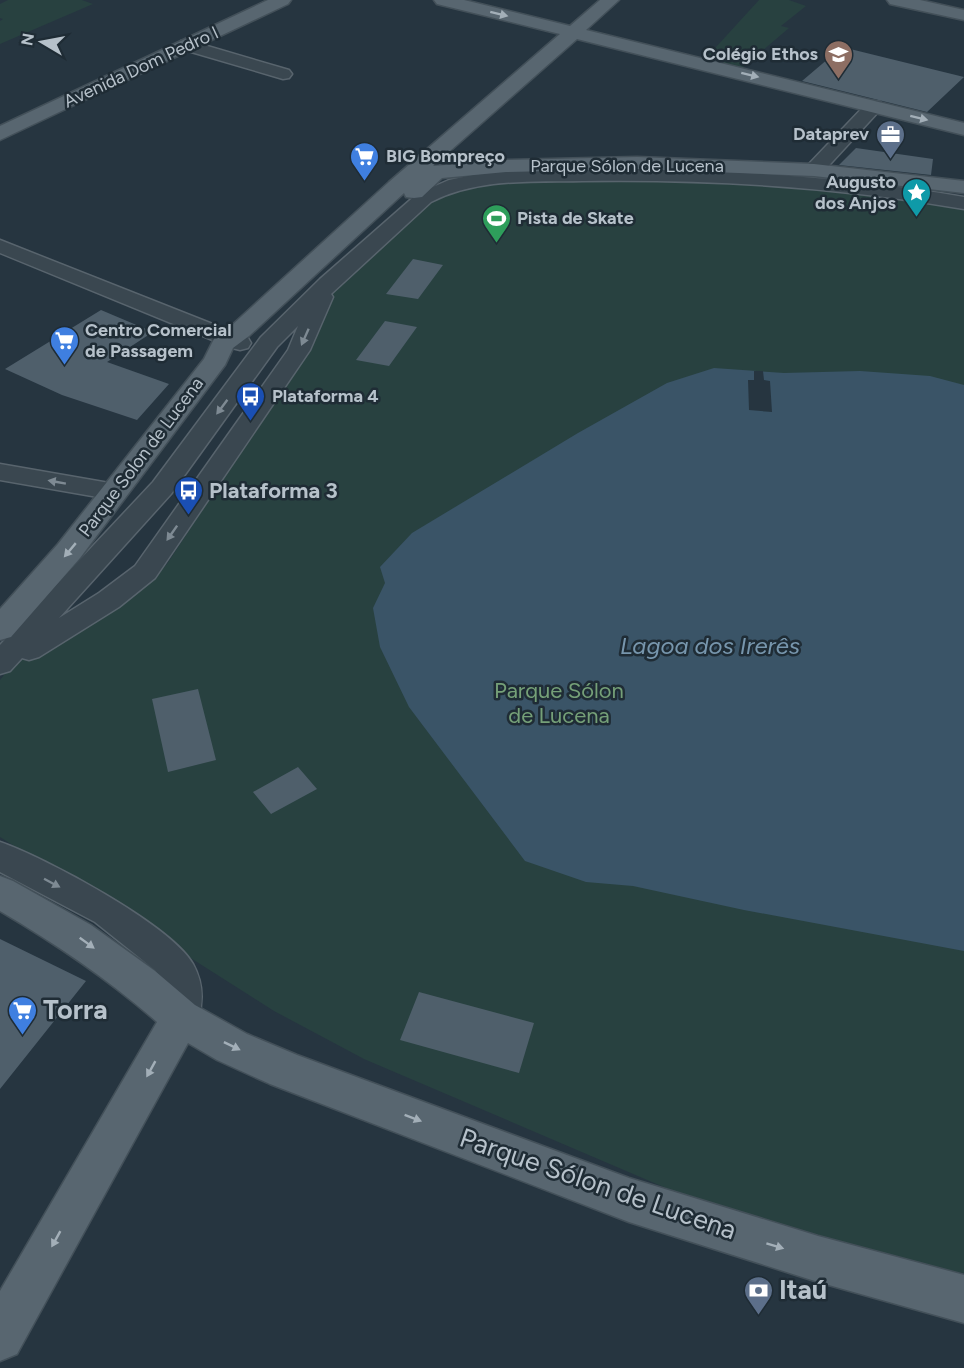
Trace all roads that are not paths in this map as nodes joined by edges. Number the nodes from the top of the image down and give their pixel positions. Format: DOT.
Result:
graph roads {
  1 [pos="262,0"];
  2 [pos="282,0"];
  3 [pos="442,0"];
  4 [pos="610,0"];
  5 [pos="627,0"];
  6 [pos="896,0"];
  7 [pos="924,0"];
  8 [pos="964,9"];
  9 [pos="964,15"];
  10 [pos="579,34"];
  11 [pos="187,45"];
  12 [pos="283,74"];
  13 [pos="874,106"];
  14 [pos="0,121"];
  15 [pos="964,129"];
  16 [pos="0,134"];
  17 [pos="814,170"];
  18 [pos="416,180"];
  19 [pos="963,199"];
  20 [pos="0,246"];
  21 [pos="0,258"];
  22 [pos="328,284"];
  23 [pos="121,302"];
  24 [pos="226,349"];
  25 [pos="0,472"];
  26 [pos="115,492"];
  27 [pos="0,629"];
  28 [pos="0,664"];
  29 [pos="0,670"];
  30 [pos="0,856"];
  31 [pos="0,892"];
  32 [pos="181,1018"];
  33 [pos="964,1299"];
  34 [pos="0,1337"];
  1 -- 14 [label="main road, Avenida Dom Pedro I"];
  2 -- 11 [label="main road, Avenida Dom Pedro I"];
  3 -- 10 [label="main road, one-way"];
  4 -- 10 [label="main road"];
  5 -- 10 [label="main road"];
  6 -- 9 [label="main road"];
  7 -- 8 [label="main road"];
  10 -- 13 [label="main road, one-way"];
  10 -- 18 [label="main road, Parque Solon de Lucena"];
  11 -- 12 [label="street"];
  11 -- 16 [label="main road, Avenida Dom Pedro I"];
  13 -- 15 [label="main road, one-way"];
  13 -- 17 [label="street"];
  17 -- 18 [label="main road, Parque Sólon de Lucena"];
  17 -- 19 [label="main road, Parque Sólon de Lucena"];
  18 -- 24 [label="main road, Parque Solon de Lucena"];
  19 -- 22 [label="street"];
  20 -- 23 [label="street"];
  21 -- 23 [label="street"];
  22 -- 28 [label="street, one-way"];
  22 -- 29 [label="street, one-way"];
  23 -- 24 [label="street"];
  24 -- 26 [label="main road, Parque Solon de Lucena"];
  26 -- 25 [label="street, one-way"];
  26 -- 27 [label="main road, Parque Solon de Lucena, one-way"];
  30 -- 32 [label="street, one-way"];
  31 -- 32 [label="main road, Parque Sólon de Lucena, one-way"];
  32 -- 33 [label="main road, Parque Sólon de Lucena, one-way"];
  32 -- 34 [label="main road, one-way"];
}
